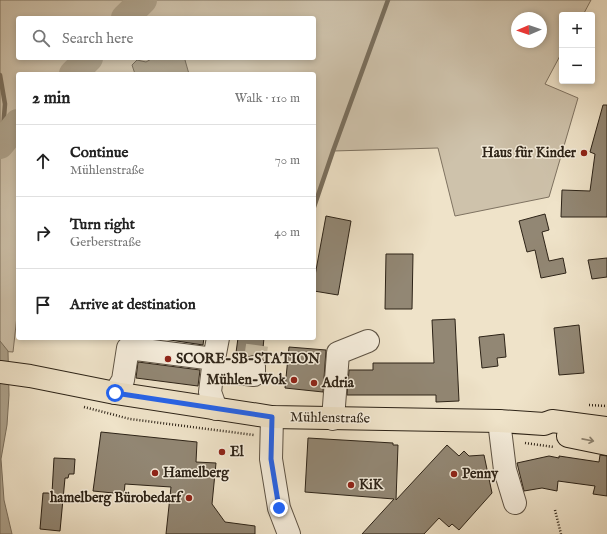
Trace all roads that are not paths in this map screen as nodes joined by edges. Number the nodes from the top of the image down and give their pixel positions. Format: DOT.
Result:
graph roads {
  1 [pos="218,340"];
  2 [pos="368,341"];
  3 [pos="129,343"];
  4 [pos="214,364"];
  5 [pos="254,367"];
  6 [pos="0,372"];
  7 [pos="115,393"];
  8 [pos="216,409"];
  9 [pos="272,417"];
  10 [pos="333,419"];
  11 [pos="499,421"];
  12 [pos="544,424"];
  13 [pos="607,428"];
  14 [pos="607,444"];
  15 [pos="515,503"];
  16 [pos="289,534"];
  1 -- 4 [label="street"];
  2 -- 10 [label="street"];
  3 -- 4 [label="street"];
  3 -- 7 [label="street"];
  4 -- 5 [label="street"];
  4 -- 8 [label="street"];
  6 -- 7 [label="main road, Mühlenstraße"];
  7 -- 8 [label="main road, Mühlenstraße"];
  8 -- 9 [label="main road, Mühlenstraße"];
  9 -- 10 [label="main road, Mühlenstraße"];
  9 -- 16 [label="street"];
  10 -- 11 [label="main road, Mühlenstraße"];
  11 -- 12 [label="main road, Mühlenstraße"];
  11 -- 15 [label="street"];
  12 -- 13 [label="main road, Mühlenstraße"];
  12 -- 14 [label="main road, Mühlenstraße, one-way"];
}
